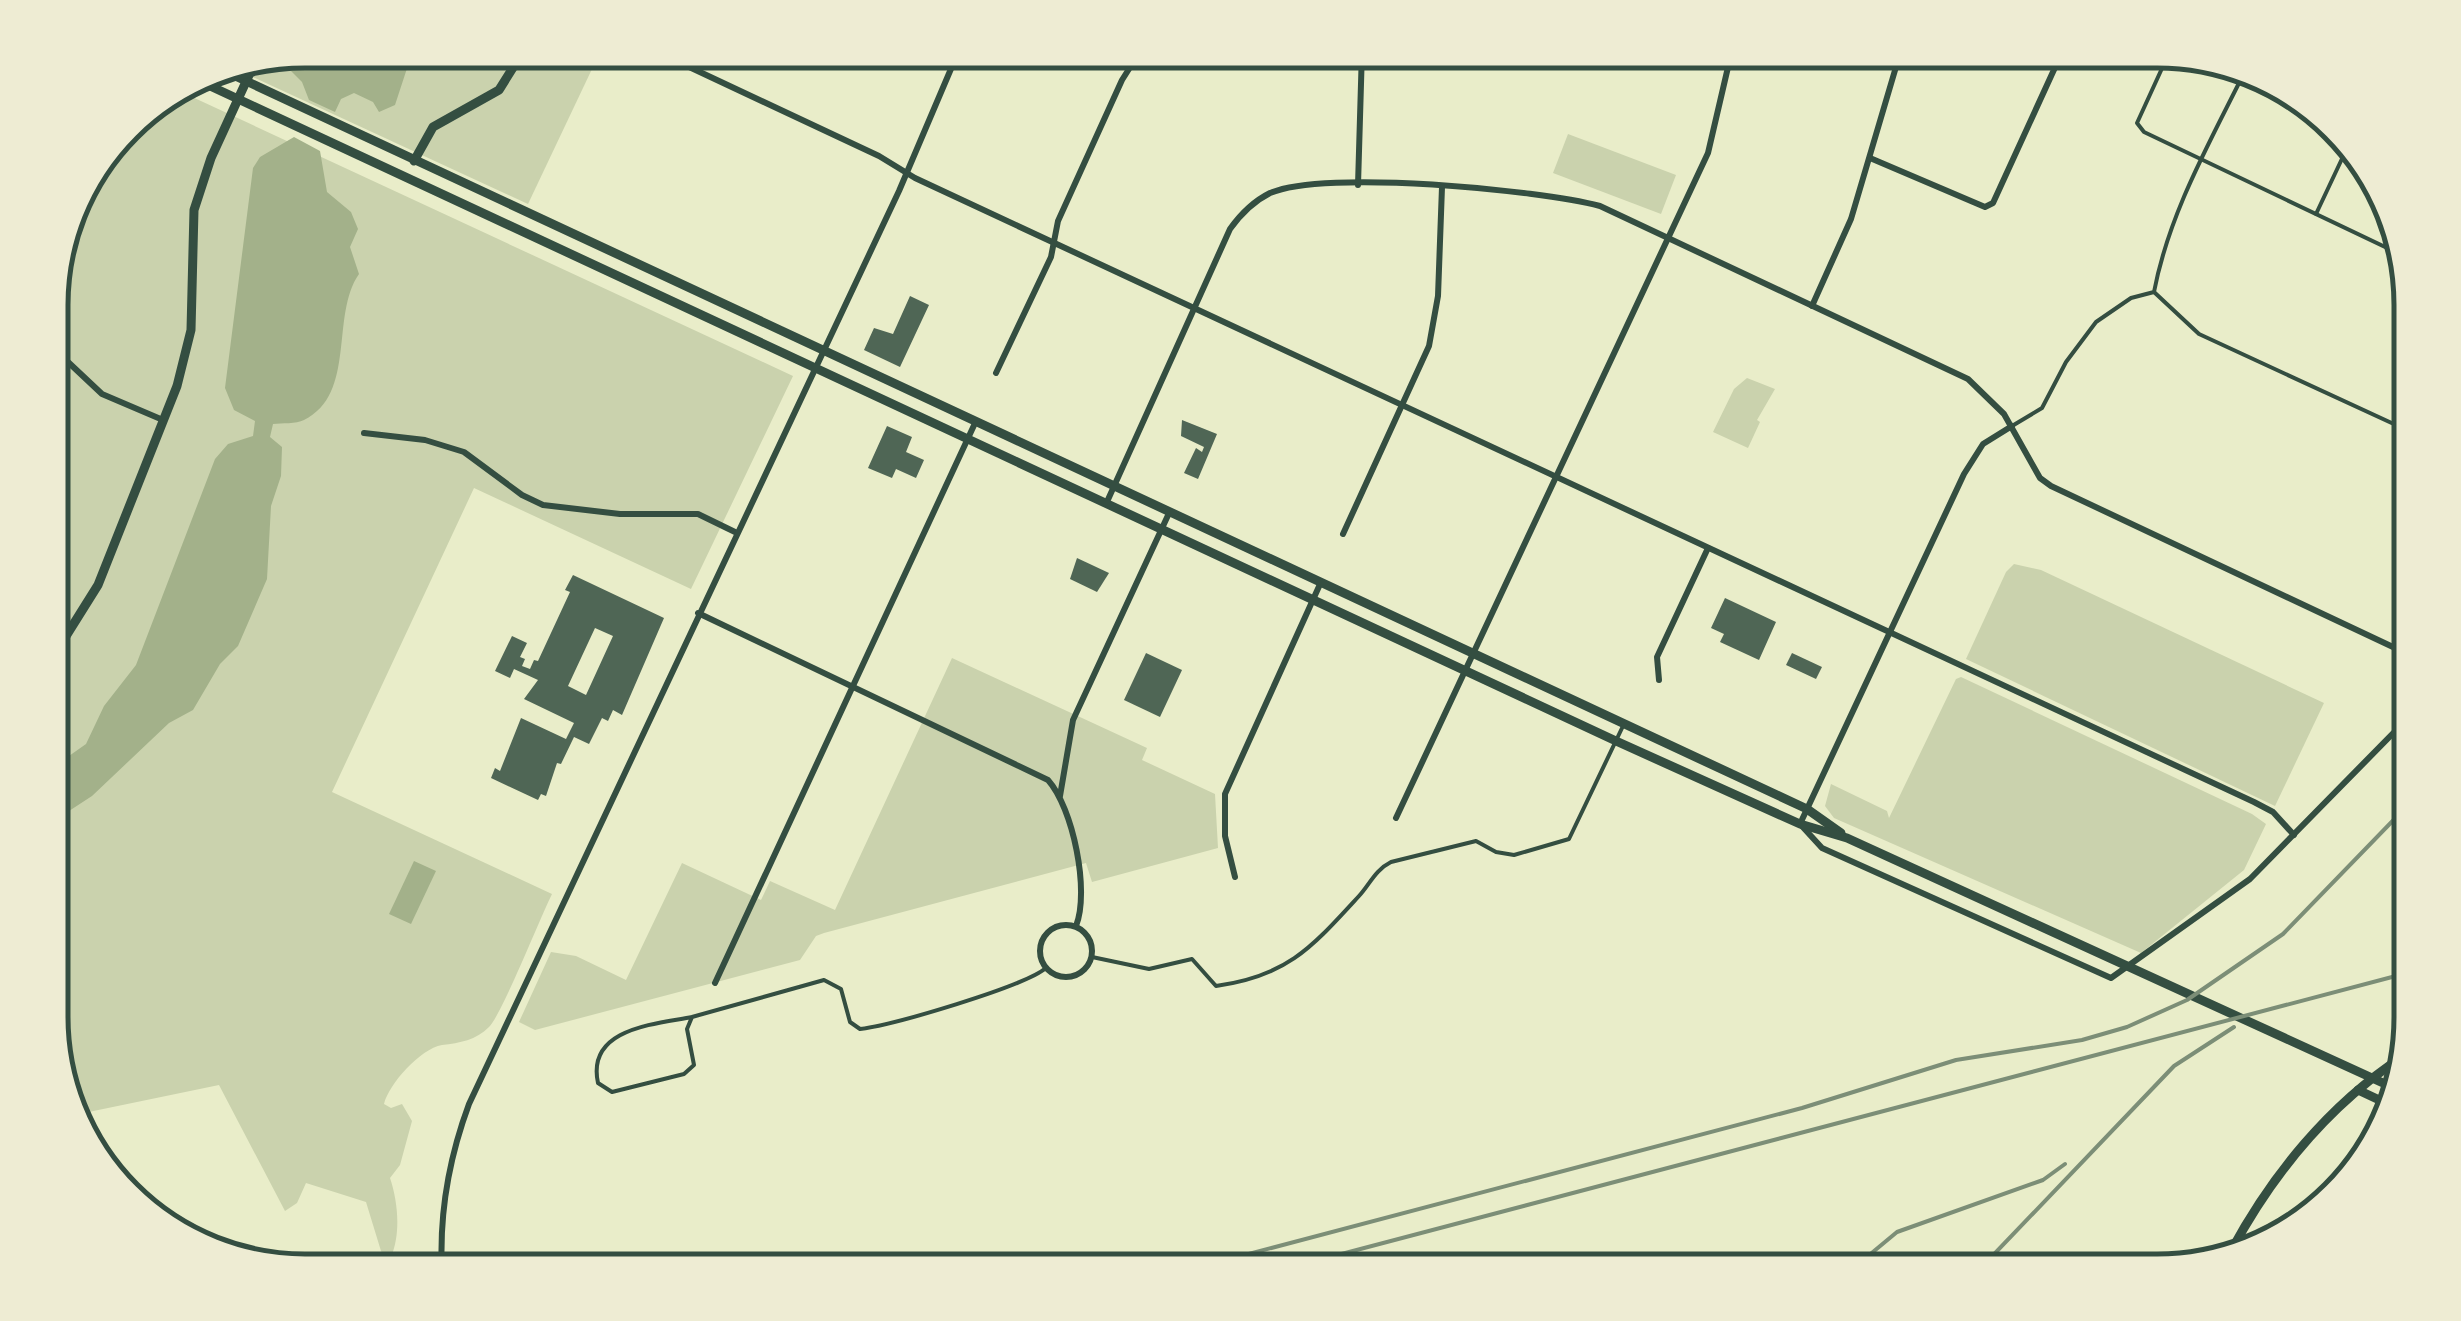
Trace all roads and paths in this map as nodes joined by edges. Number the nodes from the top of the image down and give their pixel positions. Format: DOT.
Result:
graph roads {
  1 [pos="513,68"];
  2 [pos="691,68"];
  3 [pos="951,68"];
  4 [pos="1130,68"];
  5 [pos="1361,68"];
  6 [pos="1728,68"];
  7 [pos="1896,68"];
  8 [pos="2055,68"];
  9 [pos="2162,68"];
  10 [pos="250,74"];
  11 [pos="238,78"];
  12 [pos="247,82"];
  13 [pos="2239,83"];
  14 [pos="212,87"];
  15 [pos="238,100"];
  16 [pos="1870,158"];
  17 [pos="2342,158"];
  18 [pos="2202,160"];
  19 [pos="414,161"];
  20 [pos="906,171"];
  21 [pos="1358,185"];
  22 [pos="1442,187"];
  23 [pos="2316,214"];
  24 [pos="1669,238"];
  25 [pos="1054,242"];
  26 [pos="2386,247"];
  27 [pos="2154,292"];
  28 [pos="1196,306"];
  29 [pos="1812,306"];
  30 [pos="823,348"];
  31 [pos="68,362"];
  32 [pos="814,366"];
  33 [pos="996,374"];
  34 [pos="1404,404"];
  35 [pos="163,420"];
  36 [pos="976,421"];
  37 [pos="2394,425"];
  38 [pos="2012,426"];
  39 [pos="364,433"];
  40 [pos="968,438"];
  41 [pos="1556,476"];
  42 [pos="1115,484"];
  43 [pos="1106,504"];
  44 [pos="1170,512"];
  45 [pos="1162,529"];
  46 [pos="736,532"];
  47 [pos="1343,534"];
  48 [pos="1708,548"];
  49 [pos="1321,582"];
  50 [pos="1313,600"];
  51 [pos="698,614"];
  52 [pos="1890,633"];
  53 [pos="68,634"];
  54 [pos="2394,647"];
  55 [pos="1473,652"];
  56 [pos="1464,670"];
  57 [pos="1659,680"];
  58 [pos="852,687"];
  59 [pos="1624,724"];
  60 [pos="2394,732"];
  61 [pos="1616,741"];
  62 [pos="1060,798"];
  63 [pos="1807,809"];
  64 [pos="1396,818"];
  65 [pos="1800,824"];
  66 [pos="2294,835"];
  67 [pos="1848,838"];
  68 [pos="1235,878"];
  69 [pos="1076,926"];
  70 [pos="1092,958"];
  71 [pos="1046,968"];
  72 [pos="714,984"];
  73 [pos="692,1017"];
  74 [pos="2388,1068"];
  75 [pos="2384,1083"];
  76 [pos="2358,1090"];
  77 [pos="2378,1099"];
  78 [pos="2238,1239"];
  79 [pos="443,1254"];
  1 -- 19 [label="main road"];
  2 -- 20 [label="street"];
  3 -- 20 [label="street"];
  4 -- 25 [label="street"];
  5 -- 21 [label="street"];
  6 -- 24 [label="street"];
  7 -- 16 [label="street"];
  8 -- 16 [label="street"];
  9 -- 18 [label="lane"];
  10 -- 12 [label="main road"];
  11 -- 12 [label="main road"];
  12 -- 15 [label="main road"];
  12 -- 19 [label="main road"];
  13 -- 18 [label="lane"];
  14 -- 15 [label="main road"];
  15 -- 32 [label="main road"];
  15 -- 35 [label="main road"];
  16 -- 29 [label="street"];
  17 -- 23 [label="lane"];
  18 -- 23 [label="lane"];
  18 -- 27 [label="lane"];
  19 -- 30 [label="main road"];
  20 -- 25 [label="street"];
  20 -- 30 [label="street"];
  21 -- 22 [label="street"];
  21 -- 28 [label="street"];
  22 -- 24 [label="street"];
  22 -- 34 [label="street"];
  23 -- 26 [label="lane"];
  24 -- 29 [label="street"];
  24 -- 41 [label="street"];
  25 -- 28 [label="street"];
  25 -- 33 [label="street"];
  27 -- 37 [label="lane"];
  27 -- 38 [label="lane"];
  28 -- 34 [label="street"];
  28 -- 42 [label="street"];
  29 -- 38 [label="street"];
  30 -- 32 [label="street"];
  30 -- 36 [label="main road"];
  31 -- 35 [label="street"];
  32 -- 40 [label="main road"];
  32 -- 46 [label="street"];
  34 -- 41 [label="street"];
  34 -- 47 [label="street"];
  35 -- 53 [label="main road"];
  36 -- 40 [label="street"];
  36 -- 42 [label="main road"];
  38 -- 52 [label="street"];
  38 -- 54 [label="street"];
  39 -- 46 [label="street"];
  40 -- 43 [label="main road"];
  40 -- 58 [label="street"];
  41 -- 48 [label="street"];
  41 -- 55 [label="street"];
  42 -- 43 [label="street"];
  42 -- 44 [label="main road"];
  43 -- 45 [label="main road"];
  44 -- 45 [label="street"];
  44 -- 49 [label="main road"];
  45 -- 50 [label="main road"];
  45 -- 62 [label="street"];
  46 -- 51 [label="street"];
  48 -- 52 [label="street"];
  48 -- 57 [label="street"];
  49 -- 50 [label="street"];
  49 -- 55 [label="main road"];
  50 -- 56 [label="main road"];
  50 -- 68 [label="street"];
  51 -- 58 [label="street"];
  51 -- 79 [label="street"];
  52 -- 63 [label="street"];
  52 -- 66 [label="street"];
  55 -- 56 [label="street"];
  55 -- 59 [label="main road"];
  56 -- 61 [label="main road"];
  56 -- 64 [label="street"];
  58 -- 62 [label="street"];
  58 -- 72 [label="street"];
  59 -- 61 [label="lane"];
  59 -- 63 [label="main road"];
  60 -- 66 [label="street"];
  61 -- 65 [label="main road"];
  61 -- 70 [label="lane"];
  62 -- 69 [label="street"];
  63 -- 65 [label="street"];
  63 -- 67 [label="main road"];
  65 -- 66 [label="street"];
  65 -- 67 [label="main road"];
  67 -- 75 [label="main road"];
  69 -- 70 [label="street"];
  69 -- 71 [label="street"];
  70 -- 71 [label="street"];
  71 -- 73 [label="lane"];
  73 -- 73 [label="lane"];
  74 -- 76 [label="main road"];
  76 -- 77 [label="main road"];
  76 -- 78 [label="main road"];
}
